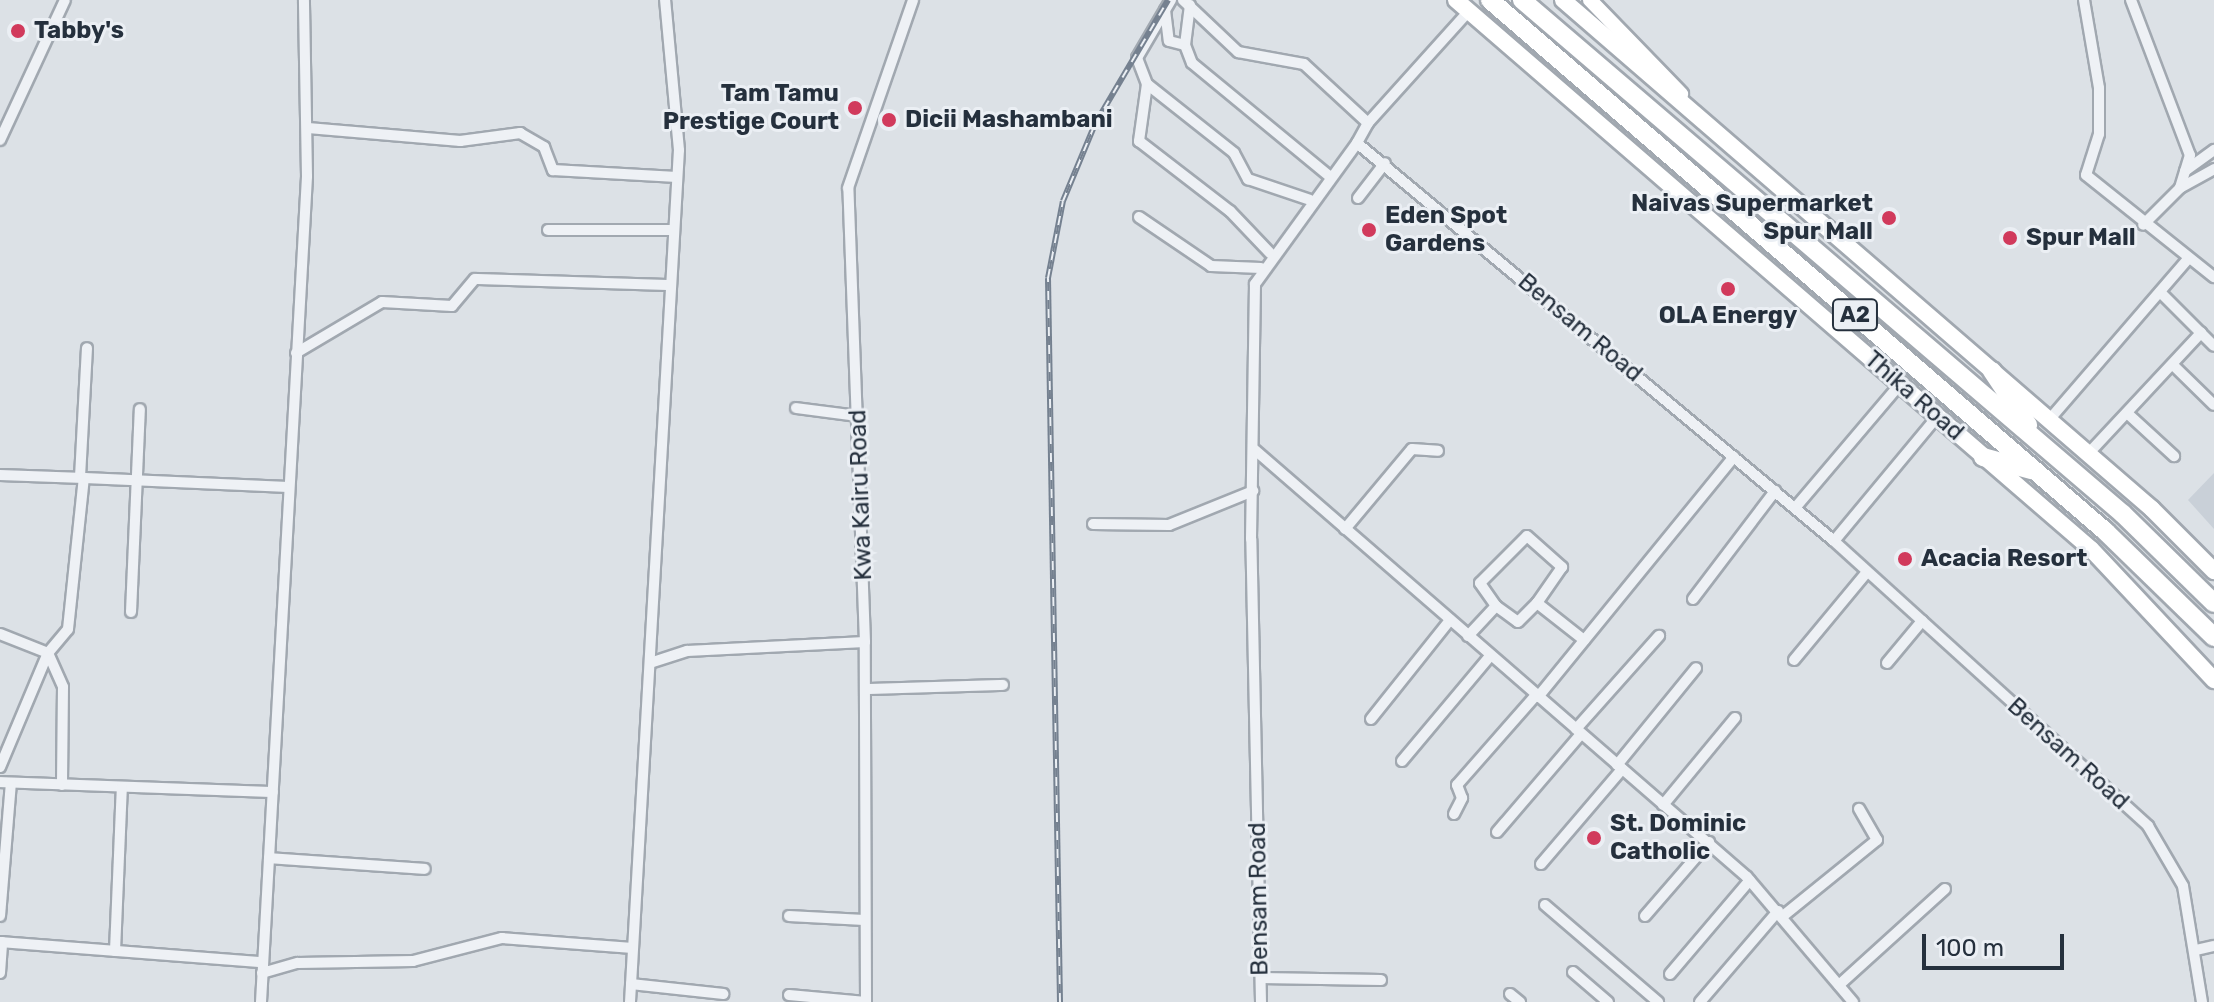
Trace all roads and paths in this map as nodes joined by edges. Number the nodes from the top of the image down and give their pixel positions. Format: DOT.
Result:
graph roads {
  1 [pos="65,0"];
  2 [pos="304,0"];
  3 [pos="665,0"];
  4 [pos="913,0"];
  5 [pos="1490,0"];
  6 [pos="1522,0"];
  7 [pos="1563,0"];
  8 [pos="1590,0"];
  9 [pos="2084,0"];
  10 [pos="2131,0"];
  11 [pos="1186,2"];
  12 [pos="1168,5"];
  13 [pos="1463,5"];
  14 [pos="1185,45"];
  15 [pos="1147,84"];
  16 [pos="1368,123"];
  17 [pos="1703,125"];
  18 [pos="308,128"];
  19 [pos="0,140"];
  20 [pos="1357,143"];
  21 [pos="2214,150"];
  22 [pos="1385,163"];
  23 [pos="2214,169"];
  24 [pos="2185,171"];
  25 [pos="1329,176"];
  26 [pos="677,177"];
  27 [pos="2180,188"];
  28 [pos="1358,198"];
  29 [pos="1310,200"];
  30 [pos="1139,217"];
  31 [pos="2143,225"];
  32 [pos="548,230"];
  33 [pos="672,230"];
  34 [pos="1270,253"];
  35 [pos="2188,259"];
  36 [pos="1261,268"];
  37 [pos="2214,277"];
  38 [pos="670,285"];
  39 [pos="2160,292"];
  40 [pos="2201,333"];
  41 [pos="2214,346"];
  42 [pos="87,348"];
  43 [pos="296,353"];
  44 [pos="2173,365"];
  45 [pos="1992,371"];
  46 [pos="1900,384"];
  47 [pos="2214,405"];
  48 [pos="796,408"];
  49 [pos="140,409"];
  50 [pos="2127,413"];
  51 [pos="858,416"];
  52 [pos="1937,417"];
  53 [pos="2049,420"];
  54 [pos="2042,446"];
  55 [pos="1255,450"];
  56 [pos="1438,451"];
  57 [pos="2088,454"];
  58 [pos="2174,456"];
  59 [pos="1734,457"];
  60 [pos="1983,457"];
  61 [pos="2038,472"];
  62 [pos="0,475"];
  63 [pos="82,478"];
  64 [pos="136,481"];
  65 [pos="289,487"];
  66 [pos="1253,491"];
  67 [pos="1775,491"];
  68 [pos="1795,508"];
  69 [pos="1093,524"];
  70 [pos="1345,529"];
  71 [pos="1834,541"];
  72 [pos="2214,571"];
  73 [pos="1867,572"];
  74 [pos="1693,599"];
  75 [pos="1537,603"];
  76 [pos="2214,603"];
  77 [pos="1496,606"];
  78 [pos="131,612"];
  79 [pos="1450,620"];
  80 [pos="1922,621"];
  81 [pos="0,634"];
  82 [pos="1468,636"];
  83 [pos="1659,636"];
  84 [pos="2214,637"];
  85 [pos="1584,640"];
  86 [pos="865,642"];
  87 [pos="48,653"];
  88 [pos="1491,655"];
  89 [pos="1794,660"];
  90 [pos="653,662"];
  91 [pos="1887,663"];
  92 [pos="1696,668"];
  93 [pos="2214,680"];
  94 [pos="1003,685"];
  95 [pos="866,689"];
  96 [pos="1537,696"];
  97 [pos="1735,718"];
  98 [pos="1371,719"];
  99 [pos="1578,732"];
  100 [pos="1402,761"];
  101 [pos="0,767"];
  102 [pos="1619,767"];
  103 [pos="6,783"];
  104 [pos="62,785"];
  105 [pos="122,787"];
  106 [pos="273,792"];
  107 [pos="1663,805"];
  108 [pos="1859,809"];
  109 [pos="1454,814"];
  110 [pos="1497,832"];
  111 [pos="1709,842"];
  112 [pos="269,858"];
  113 [pos="1541,864"];
  114 [pos="425,869"];
  115 [pos="1750,880"];
  116 [pos="1945,889"];
  117 [pos="1545,905"];
  118 [pos="1780,914"];
  119 [pos="0,916"];
  120 [pos="789,916"];
  121 [pos="1645,916"];
  122 [pos="864,920"];
  123 [pos="1,942"];
  124 [pos="2214,946"];
  125 [pos="633,948"];
  126 [pos="2196,950"];
  127 [pos="115,951"];
  128 [pos="262,967"];
  129 [pos="1573,972"];
  130 [pos="0,973"];
  131 [pos="1670,974"];
  132 [pos="1261,978"];
  133 [pos="1381,980"];
  134 [pos="631,984"];
  135 [pos="1839,985"];
  136 [pos="723,994"];
  137 [pos="1510,994"];
  138 [pos="789,995"];
  139 [pos="261,1002"];
  140 [pos="630,1002"];
  141 [pos="866,1002"];
  142 [pos="1261,1002"];
  143 [pos="1520,1002"];
  144 [pos="1608,1002"];
  145 [pos="1658,1002"];
  146 [pos="1700,1002"];
  147 [pos="1853,1002"];
  148 [pos="2202,1002"];
  1 -- 19 [label="street"];
  2 -- 18 [label="street"];
  3 -- 26 [label="street"];
  4 -- 51 [label="street, Kwa Kairu Road"];
  5 -- 61 [label="highway, Thika Road / A2"];
  6 -- 54 [label="highway, Thika Road / A2"];
  7 -- 17 [label="main road"];
  8 -- 17 [label="street"];
  9 -- 31 [label="street"];
  10 -- 24 [label="street"];
  11 -- 14 [label="street"];
  11 -- 16 [label="street"];
  12 -- 14 [label="street"];
  12 -- 15 [label="street"];
  13 -- 16 [label="street"];
  13 -- 46 [label="main road, Thika Road"];
  14 -- 25 [label="street"];
  15 -- 29 [label="street"];
  15 -- 34 [label="street"];
  16 -- 20 [label="street"];
  17 -- 45 [label="main road"];
  18 -- 26 [label="street"];
  18 -- 43 [label="street"];
  20 -- 22 [label="street, Bensam Road"];
  20 -- 25 [label="street, Bensam Road"];
  21 -- 24 [label="street"];
  22 -- 28 [label="street"];
  22 -- 59 [label="street, Bensam Road"];
  23 -- 27 [label="street"];
  24 -- 27 [label="street"];
  25 -- 29 [label="street, Bensam Road"];
  26 -- 33 [label="street"];
  27 -- 31 [label="street"];
  29 -- 34 [label="street, Bensam Road"];
  30 -- 36 [label="street"];
  31 -- 35 [label="street"];
  32 -- 33 [label="street"];
  33 -- 38 [label="street"];
  34 -- 36 [label="street, Bensam Road"];
  35 -- 37 [label="street"];
  35 -- 39 [label="street"];
  36 -- 55 [label="street, Bensam Road"];
  38 -- 43 [label="street"];
  38 -- 90 [label="street"];
  39 -- 40 [label="street"];
  39 -- 53 [label="street"];
  40 -- 41 [label="street"];
  40 -- 44 [label="street"];
  42 -- 63 [label="street"];
  43 -- 65 [label="street"];
  44 -- 47 [label="street"];
  44 -- 50 [label="street"];
  45 -- 53 [label="main road"];
  45 -- 54 [label="highway"];
  46 -- 52 [label="main road, Thika Road"];
  46 -- 68 [label="street"];
  48 -- 51 [label="street"];
  49 -- 64 [label="street"];
  50 -- 57 [label="street"];
  50 -- 58 [label="street"];
  51 -- 86 [label="street, Kwa Kairu Road"];
  52 -- 60 [label="main road, Thika Road"];
  52 -- 71 [label="street"];
  53 -- 57 [label="main road"];
  54 -- 76 [label="highway, Thika Road / A2"];
  55 -- 66 [label="street, Bensam Road"];
  55 -- 70 [label="street"];
  56 -- 70 [label="street"];
  57 -- 72 [label="main road"];
  59 -- 67 [label="street, Bensam Road"];
  59 -- 85 [label="street"];
  60 -- 61 [label="highway"];
  60 -- 93 [label="main road, Thika Road"];
  61 -- 84 [label="highway, Thika Road / A2"];
  62 -- 63 [label="street"];
  63 -- 64 [label="street"];
  63 -- 87 [label="street"];
  64 -- 65 [label="street"];
  64 -- 78 [label="street"];
  65 -- 106 [label="street"];
  66 -- 69 [label="street"];
  66 -- 132 [label="street, Bensam Road"];
  67 -- 68 [label="street, Bensam Road"];
  67 -- 74 [label="street"];
  68 -- 71 [label="street, Bensam Road"];
  70 -- 79 [label="street"];
  71 -- 73 [label="street, Bensam Road"];
  73 -- 80 [label="street, Bensam Road"];
  73 -- 89 [label="street"];
  75 -- 77 [label="street"];
  75 -- 77 [label="street"];
  75 -- 85 [label="street"];
  77 -- 82 [label="street"];
  79 -- 82 [label="street"];
  79 -- 98 [label="street"];
  80 -- 91 [label="street"];
  80 -- 126 [label="street, Bensam Road"];
  81 -- 87 [label="street"];
  82 -- 88 [label="street"];
  83 -- 99 [label="street"];
  85 -- 96 [label="street"];
  86 -- 90 [label="street"];
  86 -- 95 [label="street, Kwa Kairu Road"];
  87 -- 101 [label="street"];
  87 -- 104 [label="street"];
  88 -- 96 [label="street"];
  88 -- 100 [label="street"];
  90 -- 125 [label="street"];
  92 -- 102 [label="street"];
  94 -- 95 [label="street"];
  95 -- 122 [label="street, Kwa Kairu Road"];
  96 -- 99 [label="street"];
  96 -- 109 [label="street"];
  97 -- 107 [label="street"];
  99 -- 102 [label="street"];
  99 -- 110 [label="street"];
  102 -- 107 [label="street"];
  102 -- 113 [label="street"];
  103 -- 104 [label="street"];
  103 -- 119 [label="street"];
  104 -- 105 [label="street"];
  105 -- 106 [label="street"];
  105 -- 127 [label="street"];
  106 -- 112 [label="street"];
  107 -- 111 [label="street"];
  108 -- 118 [label="street"];
  111 -- 115 [label="street"];
  111 -- 121 [label="street"];
  112 -- 114 [label="street"];
  112 -- 128 [label="street"];
  115 -- 118 [label="street"];
  115 -- 131 [label="street"];
  116 -- 135 [label="street"];
  117 -- 145 [label="street"];
  118 -- 135 [label="street"];
  118 -- 146 [label="street"];
  120 -- 122 [label="street"];
  122 -- 141 [label="street, Kwa Kairu Road"];
  123 -- 127 [label="street"];
  123 -- 130 [label="street"];
  124 -- 126 [label="street"];
  125 -- 128 [label="street"];
  125 -- 134 [label="street"];
  126 -- 148 [label="street, Bensam Road"];
  127 -- 128 [label="street"];
  128 -- 139 [label="street"];
  129 -- 144 [label="street"];
  132 -- 133 [label="street"];
  132 -- 142 [label="street, Bensam Road"];
  134 -- 136 [label="street"];
  134 -- 140 [label="street"];
  135 -- 147 [label="street"];
  137 -- 143 [label="street"];
  138 -- 141 [label="street"];
}
